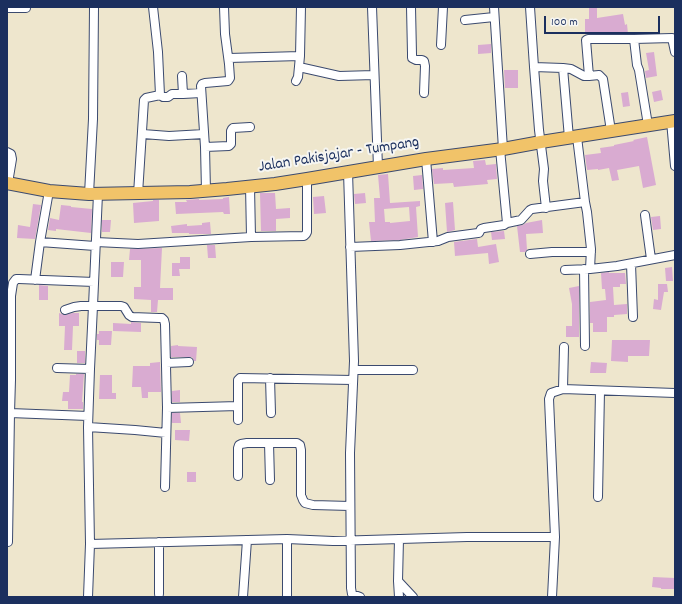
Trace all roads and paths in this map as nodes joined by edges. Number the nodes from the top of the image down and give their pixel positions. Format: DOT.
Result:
graph roads {
  1 [pos="97,7"];
  2 [pos="153,7"];
  3 [pos="224,7"];
  4 [pos="301,7"];
  5 [pos="372,7"];
  6 [pos="411,7"];
  7 [pos="443,7"];
  8 [pos="494,7"];
  9 [pos="530,7"];
  10 [pos="7,8"];
  11 [pos="26,8"];
  12 [pos="494,18"];
  13 [pos="465,20"];
  14 [pos="674,38"];
  15 [pos="634,39"];
  16 [pos="441,45"];
  17 [pos="675,52"];
  18 [pos="300,56"];
  19 [pos="229,58"];
  20 [pos="299,67"];
  21 [pos="534,67"];
  22 [pos="563,68"];
  23 [pos="374,75"];
  24 [pos="182,76"];
  25 [pos="589,76"];
  26 [pos="296,81"];
  27 [pos="424,93"];
  28 [pos="183,94"];
  29 [pos="201,94"];
  30 [pos="160,95"];
  31 [pos="673,121"];
  32 [pos="648,125"];
  33 [pos="250,127"];
  34 [pos="611,131"];
  35 [pos="143,134"];
  36 [pos="204,134"];
  37 [pos="573,137"];
  38 [pos="541,142"];
  39 [pos="205,147"];
  40 [pos="501,149"];
  41 [pos="7,152"];
  42 [pos="426,159"];
  43 [pos="675,166"];
  44 [pos="378,167"];
  45 [pos="348,172"];
  46 [pos="307,179"];
  47 [pos="7,183"];
  48 [pos="250,186"];
  49 [pos="49,191"];
  50 [pos="206,191"];
  51 [pos="94,194"];
  52 [pos="138,194"];
  53 [pos="585,202"];
  54 [pos="546,208"];
  55 [pos="645,215"];
  56 [pos="507,223"];
  57 [pos="251,237"];
  58 [pos="40,242"];
  59 [pos="433,242"];
  60 [pos="96,244"];
  61 [pos="350,247"];
  62 [pos="590,252"];
  63 [pos="530,254"];
  64 [pos="675,255"];
  65 [pos="651,259"];
  66 [pos="631,264"];
  67 [pos="587,269"];
  68 [pos="565,270"];
  69 [pos="35,280"];
  70 [pos="94,282"];
  71 [pos="93,306"];
  72 [pos="9,308"];
  73 [pos="65,310"];
  74 [pos="633,317"];
  75 [pos="585,346"];
  76 [pos="564,347"];
  77 [pos="190,362"];
  78 [pos="166,363"];
  79 [pos="57,368"];
  80 [pos="90,369"];
  81 [pos="354,370"];
  82 [pos="413,370"];
  83 [pos="270,378"];
  84 [pos="353,380"];
  85 [pos="563,389"];
  86 [pos="600,391"];
  87 [pos="675,393"];
  88 [pos="238,406"];
  89 [pos="167,408"];
  90 [pos="8,413"];
  91 [pos="271,413"];
  92 [pos="88,416"];
  93 [pos="238,420"];
  94 [pos="88,427"];
  95 [pos="166,433"];
  96 [pos="269,443"];
  97 [pos="238,476"];
  98 [pos="270,480"];
  99 [pos="165,487"];
  100 [pos="598,497"];
  101 [pos="350,506"];
  102 [pos="555,537"];
  103 [pos="287,539"];
  104 [pos="399,539"];
  105 [pos="247,540"];
  106 [pos="351,541"];
  107 [pos="8,542"];
  108 [pos="159,542"];
  109 [pos="90,544"];
  110 [pos="398,581"];
  111 [pos="159,594"];
  112 [pos="88,597"];
  113 [pos="242,597"];
  114 [pos="287,597"];
  115 [pos="360,597"];
  116 [pos="399,597"];
  117 [pos="413,597"];
  118 [pos="552,597"];
  1 -- 51 [label="street"];
  2 -- 30 [label="street"];
  3 -- 19 [label="street"];
  4 -- 18 [label="street"];
  5 -- 23 [label="street"];
  6 -- 27 [label="street"];
  7 -- 16 [label="street"];
  8 -- 12 [label="street"];
  9 -- 21 [label="street"];
  10 -- 11 [label="street"];
  12 -- 13 [label="street"];
  12 -- 40 [label="street"];
  14 -- 15 [label="street"];
  14 -- 17 [label="street"];
  15 -- 25 [label="street"];
  15 -- 32 [label="street"];
  18 -- 19 [label="street"];
  18 -- 20 [label="street"];
  19 -- 29 [label="street"];
  20 -- 23 [label="street"];
  20 -- 26 [label="street"];
  21 -- 22 [label="street"];
  21 -- 38 [label="street"];
  22 -- 25 [label="street"];
  22 -- 37 [label="street"];
  23 -- 44 [label="street"];
  24 -- 28 [label="street"];
  25 -- 34 [label="street"];
  28 -- 29 [label="street"];
  28 -- 30 [label="street"];
  29 -- 36 [label="street"];
  30 -- 35 [label="street"];
  31 -- 32 [label="main road, Jalan Pakisjajar - Tumpang"];
  31 -- 43 [label="street"];
  32 -- 34 [label="main road, Jalan Pakisjajar - Tumpang"];
  33 -- 39 [label="street"];
  34 -- 37 [label="main road, Jalan Pakisjajar - Tumpang"];
  35 -- 36 [label="street"];
  35 -- 52 [label="street"];
  36 -- 39 [label="street"];
  37 -- 38 [label="main road, Jalan Pakisjajar - Tumpang"];
  37 -- 53 [label="street"];
  38 -- 40 [label="main road, Jalan Pakisjajar - Tumpang"];
  38 -- 54 [label="street"];
  39 -- 50 [label="street"];
  40 -- 42 [label="main road, Jalan Pakisjajar - Tumpang"];
  40 -- 56 [label="street"];
  41 -- 47 [label="street"];
  42 -- 44 [label="main road, Jalan Pakisjajar - Tumpang"];
  42 -- 59 [label="street"];
  44 -- 45 [label="main road, Jalan Pakisjajar - Tumpang"];
  45 -- 46 [label="main road, Jalan Pakisjajar - Tumpang"];
  45 -- 61 [label="street"];
  46 -- 48 [label="main road, Jalan Pakisjajar - Tumpang"];
  46 -- 57 [label="street"];
  47 -- 49 [label="main road, Jalan Pakisjajar - Tumpang"];
  48 -- 50 [label="main road, Jalan Pakisjajar - Tumpang"];
  48 -- 57 [label="street"];
  49 -- 51 [label="main road, Jalan Pakisjajar - Tumpang"];
  49 -- 58 [label="street"];
  50 -- 52 [label="main road, Jalan Pakisjajar - Tumpang"];
  51 -- 52 [label="main road, Jalan Pakisjajar - Tumpang"];
  51 -- 60 [label="street"];
  53 -- 54 [label="street"];
  53 -- 62 [label="street"];
  54 -- 56 [label="street"];
  55 -- 65 [label="street"];
  56 -- 59 [label="street"];
  57 -- 60 [label="street"];
  58 -- 60 [label="street"];
  58 -- 69 [label="street"];
  59 -- 61 [label="street"];
  60 -- 70 [label="street"];
  61 -- 81 [label="street"];
  62 -- 63 [label="street"];
  62 -- 67 [label="street"];
  64 -- 65 [label="street"];
  65 -- 66 [label="street"];
  66 -- 67 [label="street"];
  66 -- 74 [label="street"];
  67 -- 68 [label="street"];
  67 -- 75 [label="street"];
  69 -- 70 [label="street"];
  69 -- 72 [label="street"];
  70 -- 71 [label="street"];
  71 -- 73 [label="street"];
  71 -- 78 [label="street"];
  71 -- 80 [label="street"];
  72 -- 90 [label="street"];
  76 -- 85 [label="street"];
  77 -- 78 [label="street"];
  78 -- 89 [label="street"];
  79 -- 80 [label="street"];
  80 -- 92 [label="street"];
  81 -- 82 [label="street"];
  81 -- 84 [label="street"];
  83 -- 84 [label="street"];
  83 -- 88 [label="street"];
  83 -- 91 [label="street"];
  84 -- 101 [label="street"];
  85 -- 86 [label="street"];
  85 -- 102 [label="street"];
  86 -- 87 [label="street"];
  86 -- 100 [label="street"];
  88 -- 89 [label="street"];
  88 -- 93 [label="street"];
  89 -- 95 [label="street"];
  90 -- 92 [label="street"];
  90 -- 107 [label="street"];
  92 -- 94 [label="street"];
  94 -- 95 [label="street"];
  94 -- 109 [label="street"];
  95 -- 99 [label="street"];
  96 -- 97 [label="street"];
  96 -- 98 [label="street"];
  96 -- 101 [label="street"];
  101 -- 106 [label="street"];
  102 -- 104 [label="street"];
  102 -- 118 [label="street"];
  103 -- 105 [label="street"];
  103 -- 106 [label="street"];
  103 -- 114 [label="street"];
  104 -- 106 [label="street"];
  104 -- 110 [label="street"];
  105 -- 108 [label="street"];
  105 -- 113 [label="street"];
  106 -- 115 [label="street"];
  108 -- 109 [label="street"];
  108 -- 111 [label="street"];
  109 -- 112 [label="street"];
  110 -- 116 [label="street"];
  110 -- 117 [label="street"];
}
